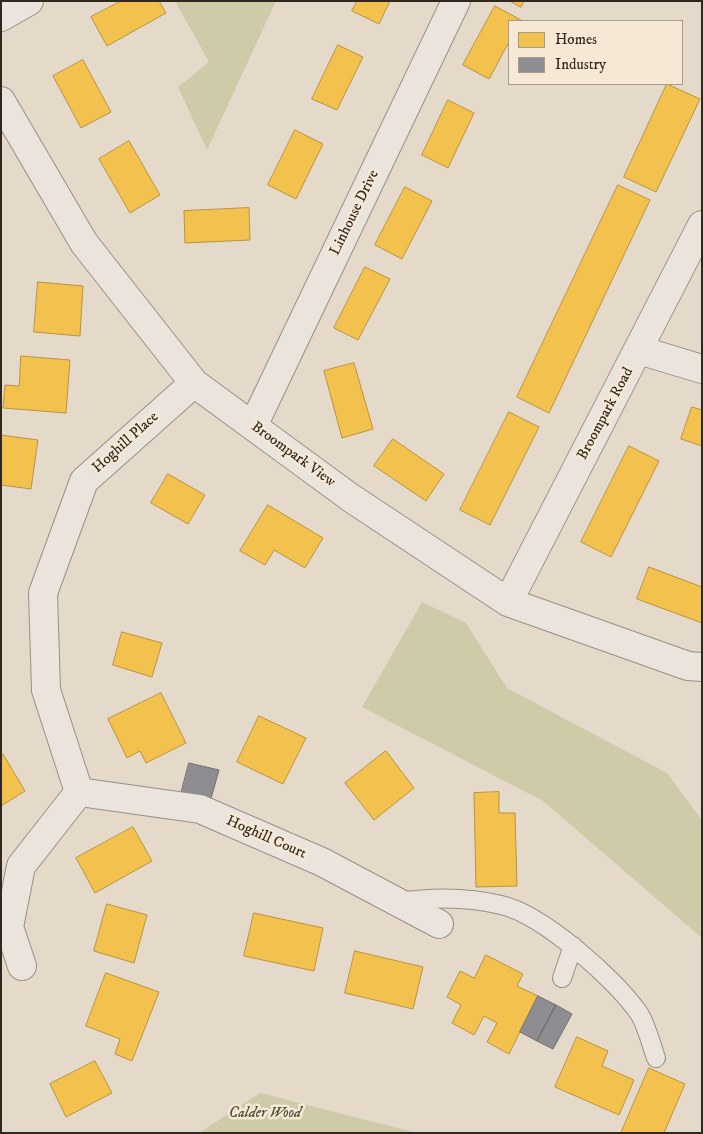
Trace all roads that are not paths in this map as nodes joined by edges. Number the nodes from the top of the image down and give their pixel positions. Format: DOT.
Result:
graph roads {
  1 [pos="29,1"];
  2 [pos="456,1"];
  3 [pos="1,17"];
  4 [pos="1,101"];
  5 [pos="702,225"];
  6 [pos="639,350"];
  7 [pos="702,369"];
  8 [pos="194,383"];
  9 [pos="253,426"];
  10 [pos="508,602"];
  11 [pos="702,667"];
  12 [pos="79,792"];
  13 [pos="399,902"];
  14 [pos="439,924"];
  15 [pos="573,946"];
  16 [pos="22,966"];
  17 [pos="562,978"];
  18 [pos="656,1058"];
  1 -- 3 [label="street"];
  2 -- 9 [label="street, Linhouse Drive"];
  4 -- 8 [label="street, Broompark View"];
  5 -- 6 [label="street, Broompark Road"];
  6 -- 7 [label="street"];
  6 -- 10 [label="street, Broompark Road"];
  8 -- 9 [label="street, Broompark View"];
  8 -- 12 [label="street, Hoghill Place"];
  9 -- 10 [label="street, Broompark View"];
  10 -- 11 [label="street, Broompark View"];
  12 -- 13 [label="street, Hoghill Court"];
  12 -- 16 [label="street"];
  13 -- 14 [label="street, Hoghill Court"];
  13 -- 15 [label="lane"];
  15 -- 17 [label="lane"];
  15 -- 18 [label="lane"];
}
